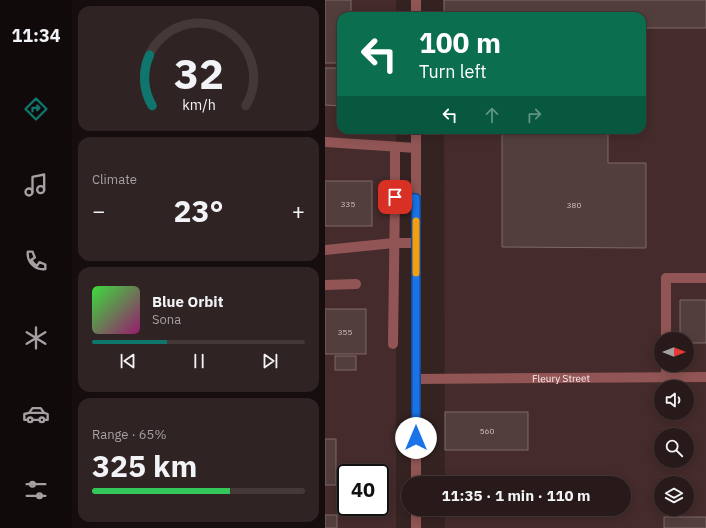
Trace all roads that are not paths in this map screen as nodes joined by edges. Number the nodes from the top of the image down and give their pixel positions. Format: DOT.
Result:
graph roads {
  1 [pos="416,0"];
  2 [pos="416,12"];
  3 [pos="416,134"];
  4 [pos="325,142"];
  5 [pos="395,147"];
  6 [pos="416,148"];
  7 [pos="395,197"];
  8 [pos="416,198"];
  9 [pos="394,243"];
  10 [pos="416,243"];
  11 [pos="325,250"];
  12 [pos="706,278"];
  13 [pos="325,284"];
  14 [pos="356,284"];
  15 [pos="666,332"];
  16 [pos="393,344"];
  17 [pos="666,372"];
  18 [pos="706,377"];
  19 [pos="666,378"];
  20 [pos="416,379"];
  21 [pos="416,476"];
  22 [pos="416,516"];
  23 [pos="416,528"];
  1 -- 2 [label="street"];
  3 -- 6 [label="street"];
  4 -- 5 [label="street"];
  5 -- 6 [label="street"];
  5 -- 7 [label="street"];
  6 -- 8 [label="street"];
  7 -- 8 [label="street"];
  7 -- 9 [label="street"];
  8 -- 10 [label="street"];
  9 -- 10 [label="street"];
  9 -- 11 [label="street"];
  9 -- 16 [label="street"];
  10 -- 20 [label="street"];
  12 -- 15 [label="street"];
  13 -- 14 [label="street"];
  17 -- 19 [label="street"];
  18 -- 19 [label="street, Fleury Street"];
  19 -- 20 [label="street, Fleury Street"];
  20 -- 21 [label="street"];
  22 -- 23 [label="street"];
}
